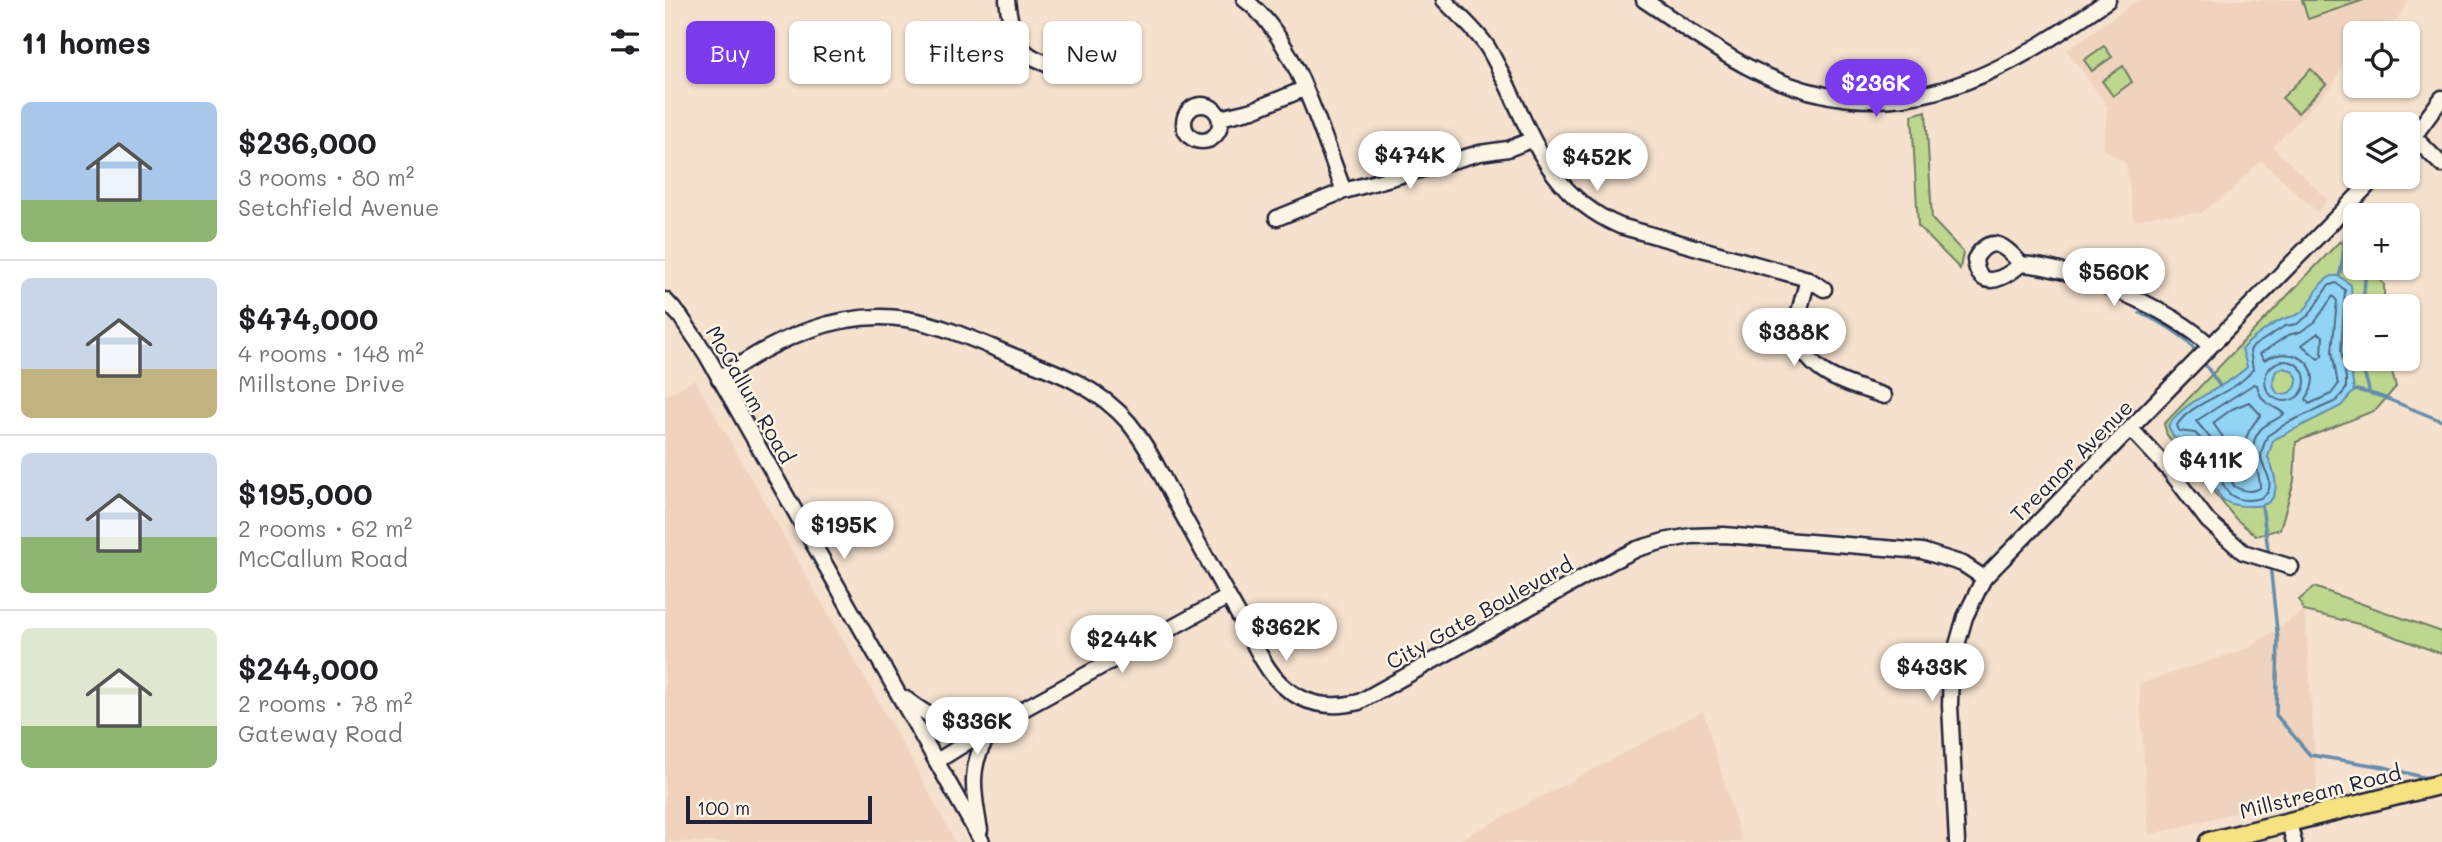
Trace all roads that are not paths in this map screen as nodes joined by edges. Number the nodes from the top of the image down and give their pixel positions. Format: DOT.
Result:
graph roads {
  1 [pos="1007,0"];
  2 [pos="1245,0"];
  3 [pos="1444,0"];
  4 [pos="1644,0"];
  5 [pos="2108,0"];
  6 [pos="1663,5"];
  7 [pos="1043,62"];
  8 [pos="1304,89"];
  9 [pos="2442,98"];
  10 [pos="1220,118"];
  11 [pos="2420,128"];
  12 [pos="1531,140"];
  13 [pos="2420,147"];
  14 [pos="2442,164"];
  15 [pos="2364,189"];
  16 [pos="1344,191"];
  17 [pos="1277,218"];
  18 [pos="2021,264"];
  19 [pos="1808,279"];
  20 [pos="1824,289"];
  21 [pos="665,300"];
  22 [pos="2210,346"];
  23 [pos="719,379"];
  24 [pos="1884,396"];
  25 [pos="2131,429"];
  26 [pos="2291,567"];
  27 [pos="1984,578"];
  28 [pos="1228,597"];
  29 [pos="900,694"];
  30 [pos="998,723"];
  31 [pos="937,761"];
  32 [pos="2442,784"];
  33 [pos="2289,823"];
  34 [pos="982,842"];
  35 [pos="1957,842"];
  36 [pos="2209,842"];
  37 [pos="2294,842"];
  1 -- 7 [label="street"];
  2 -- 8 [label="street"];
  3 -- 12 [label="street"];
  4 -- 6 [label="street"];
  5 -- 6 [label="street"];
  8 -- 10 [label="street"];
  8 -- 16 [label="street"];
  9 -- 11 [label="street"];
  12 -- 16 [label="street"];
  12 -- 19 [label="street"];
  13 -- 14 [label="street"];
  15 -- 22 [label="street, Treanor Avenue"];
  16 -- 17 [label="street"];
  18 -- 22 [label="street"];
  19 -- 20 [label="street"];
  19 -- 24 [label="street"];
  21 -- 23 [label="street, McCallum Road"];
  22 -- 25 [label="street, Treanor Avenue"];
  23 -- 28 [label="street, City Gate Boulevard"];
  23 -- 29 [label="street, McCallum Road"];
  25 -- 26 [label="street"];
  25 -- 27 [label="street, Treanor Avenue"];
  27 -- 28 [label="street, City Gate Boulevard"];
  27 -- 35 [label="street, Treanor Avenue"];
  28 -- 30 [label="street"];
  29 -- 30 [label="street"];
  29 -- 31 [label="street, McCallum Road"];
  30 -- 31 [label="street"];
  30 -- 34 [label="street"];
  31 -- 34 [label="street, McCallum Road"];
  32 -- 33 [label="main road, Millstream Road"];
  33 -- 36 [label="main road, Millstream Road"];
  33 -- 37 [label="street"];
}
